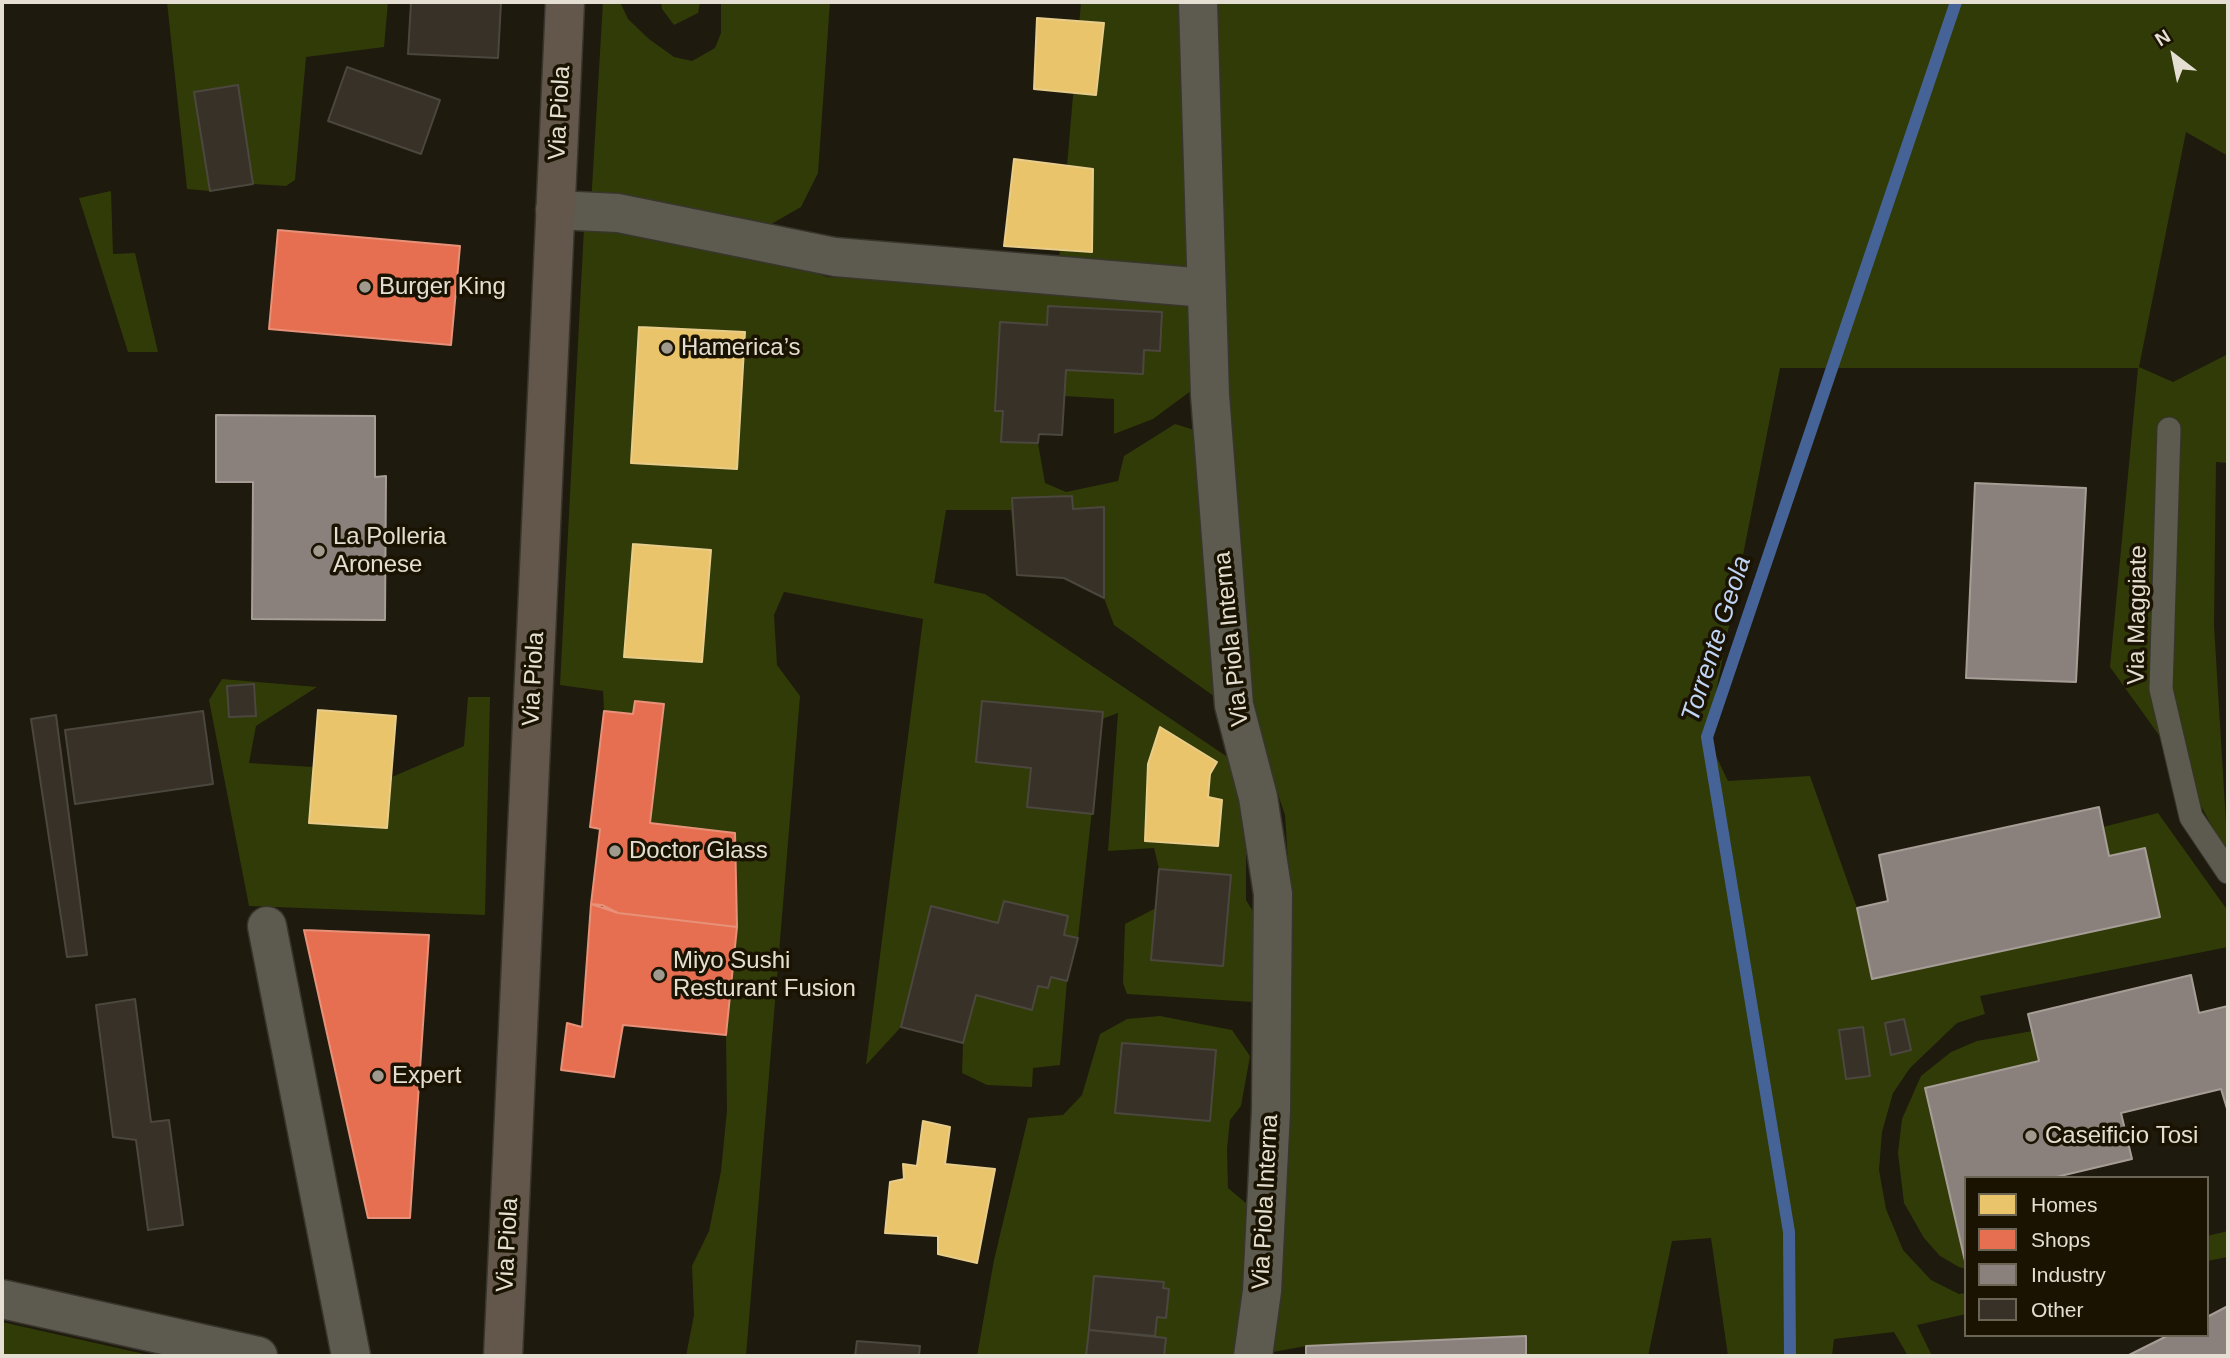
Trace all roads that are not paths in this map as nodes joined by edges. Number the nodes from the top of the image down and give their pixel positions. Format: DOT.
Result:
graph roads {
  1 [pos="565,2"];
  2 [pos="1198,2"];
  3 [pos="555,210"];
  4 [pos="1206,288"];
  5 [pos="2169,429"];
  6 [pos="2228,872"];
  7 [pos="267,926"];
  8 [pos="2,1299"];
  9 [pos="258,1356"];
  10 [pos="351,1356"];
  11 [pos="503,1356"];
  12 [pos="1253,1356"];
  1 -- 3 [label="main road, Via Piola"];
  2 -- 4 [label="street, Via Piola Interna"];
  3 -- 4 [label="street"];
  3 -- 11 [label="main road, Via Piola"];
  4 -- 12 [label="street, Via Piola Interna"];
  5 -- 6 [label="lane, Via Maggiate"];
  7 -- 10 [label="street"];
  8 -- 9 [label="street"];
}
